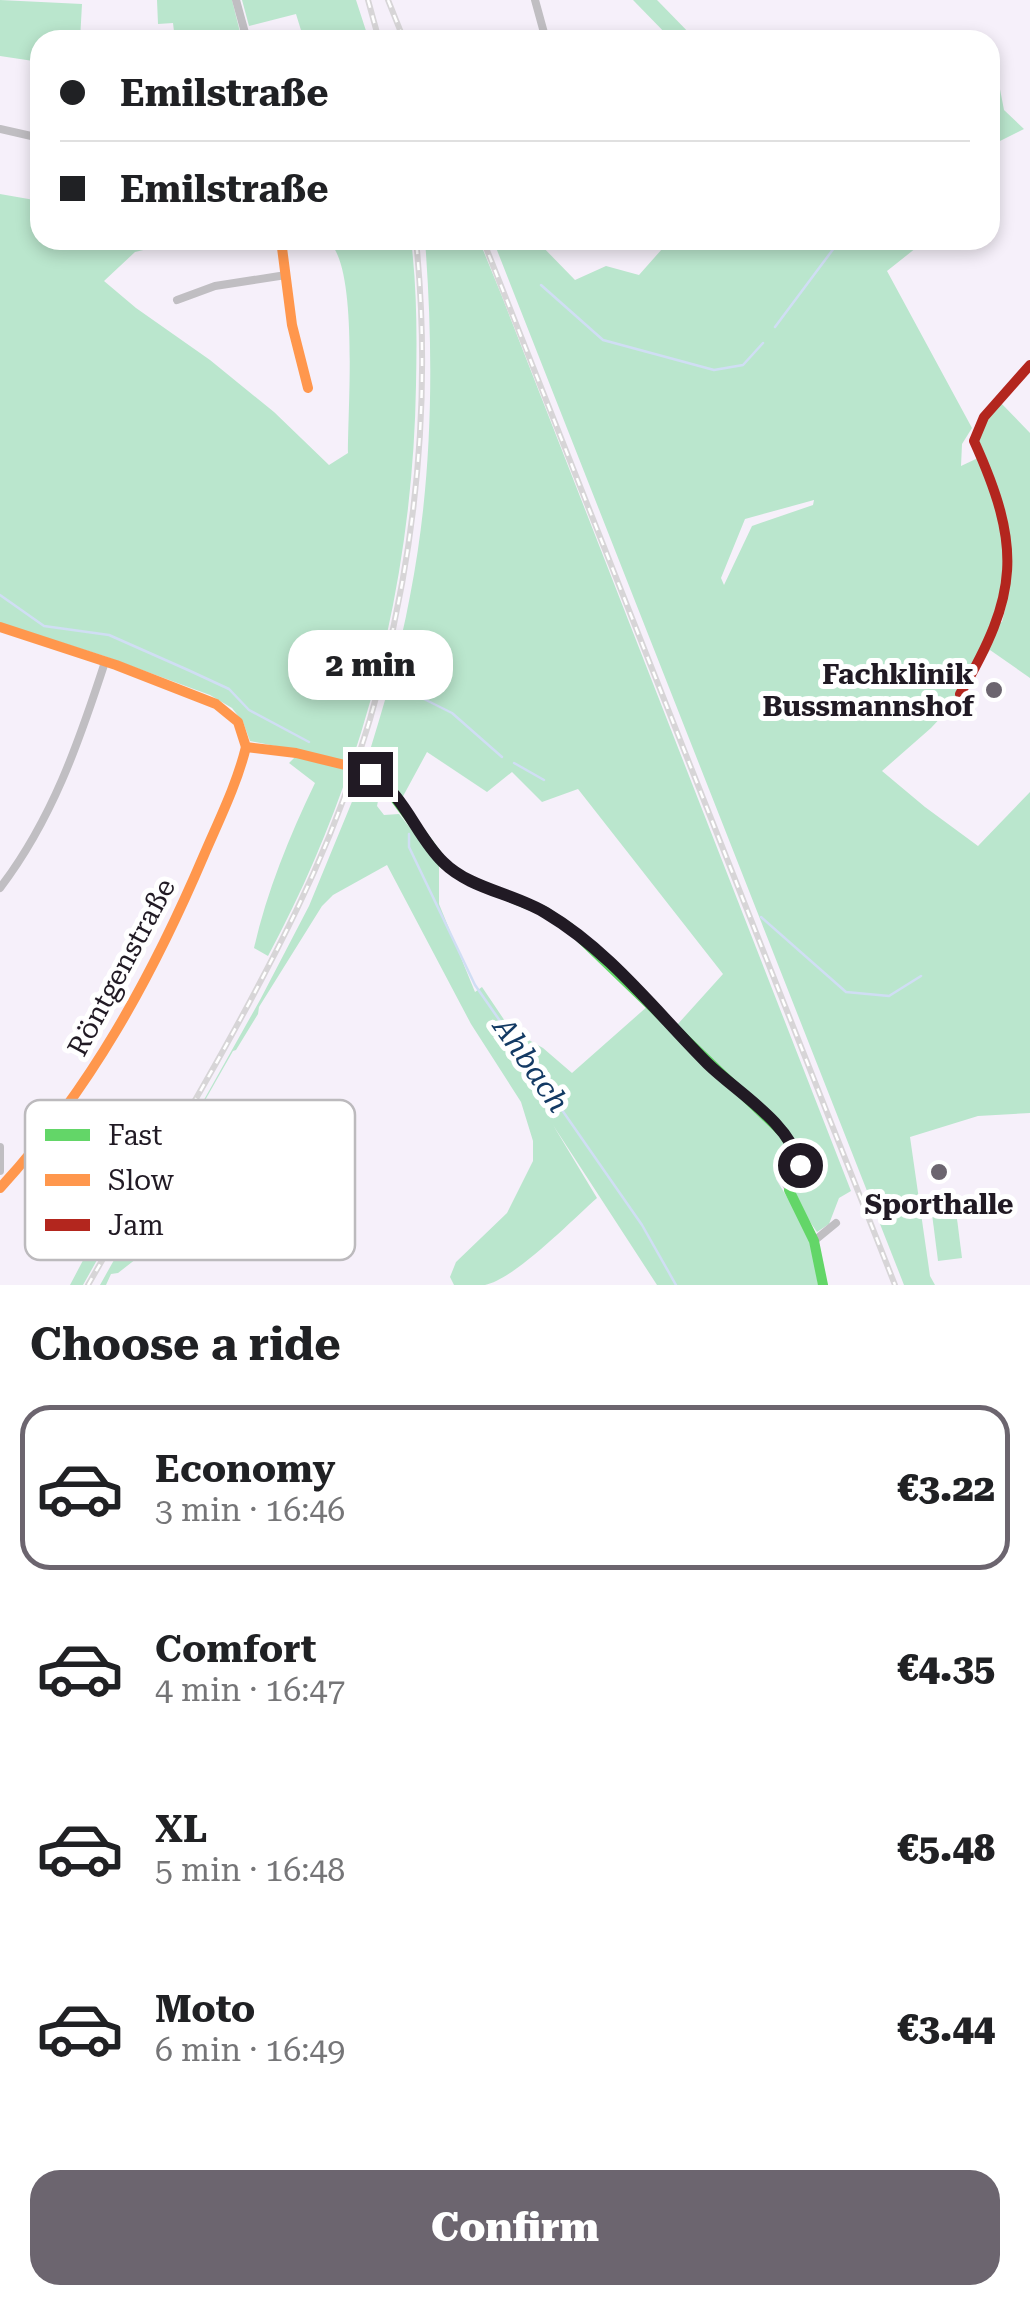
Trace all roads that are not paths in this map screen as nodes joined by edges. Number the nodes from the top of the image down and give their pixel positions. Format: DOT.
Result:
graph roads {
  1 [pos="236,0"];
  2 [pos="535,0"];
  3 [pos="244,30"];
  4 [pos="543,30"];
  5 [pos="0,129"];
  6 [pos="30,136"];
  7 [pos="282,250"];
  8 [pos="286,276"];
  9 [pos="177,300"];
  10 [pos="1030,366"];
  11 [pos="308,388"];
  12 [pos="0,627"];
  13 [pos="105,662"];
  14 [pos="960,694"];
  15 [pos="246,746"];
  16 [pos="349,766"];
  17 [pos="370,774"];
  18 [pos="0,888"];
  19 [pos="72,1100"];
  20 [pos="0,1147"];
  21 [pos="798,1156"];
  22 [pos="25,1161"];
  23 [pos="0,1171"];
  24 [pos="0,1188"];
  25 [pos="789,1190"];
  26 [pos="836,1223"];
  27 [pos="814,1241"];
  28 [pos="823,1285"];
  1 -- 3 [label="street"];
  2 -- 4 [label="street"];
  5 -- 6 [label="street"];
  7 -- 8 [label="street"];
  8 -- 9 [label="street"];
  8 -- 11 [label="street"];
  10 -- 14 [label="street"];
  12 -- 13 [label="street"];
  13 -- 15 [label="street"];
  13 -- 18 [label="street"];
  15 -- 16 [label="street"];
  15 -- 19 [label="street, Röntgenstraße"];
  17 -- 21 [label="street"];
  20 -- 23 [label="street"];
  21 -- 25 [label="street"];
  21 -- 25 [label="street"];
  22 -- 24 [label="street, Röntgenstraße"];
  25 -- 27 [label="street"];
  26 -- 27 [label="street"];
  27 -- 28 [label="street"];
}
